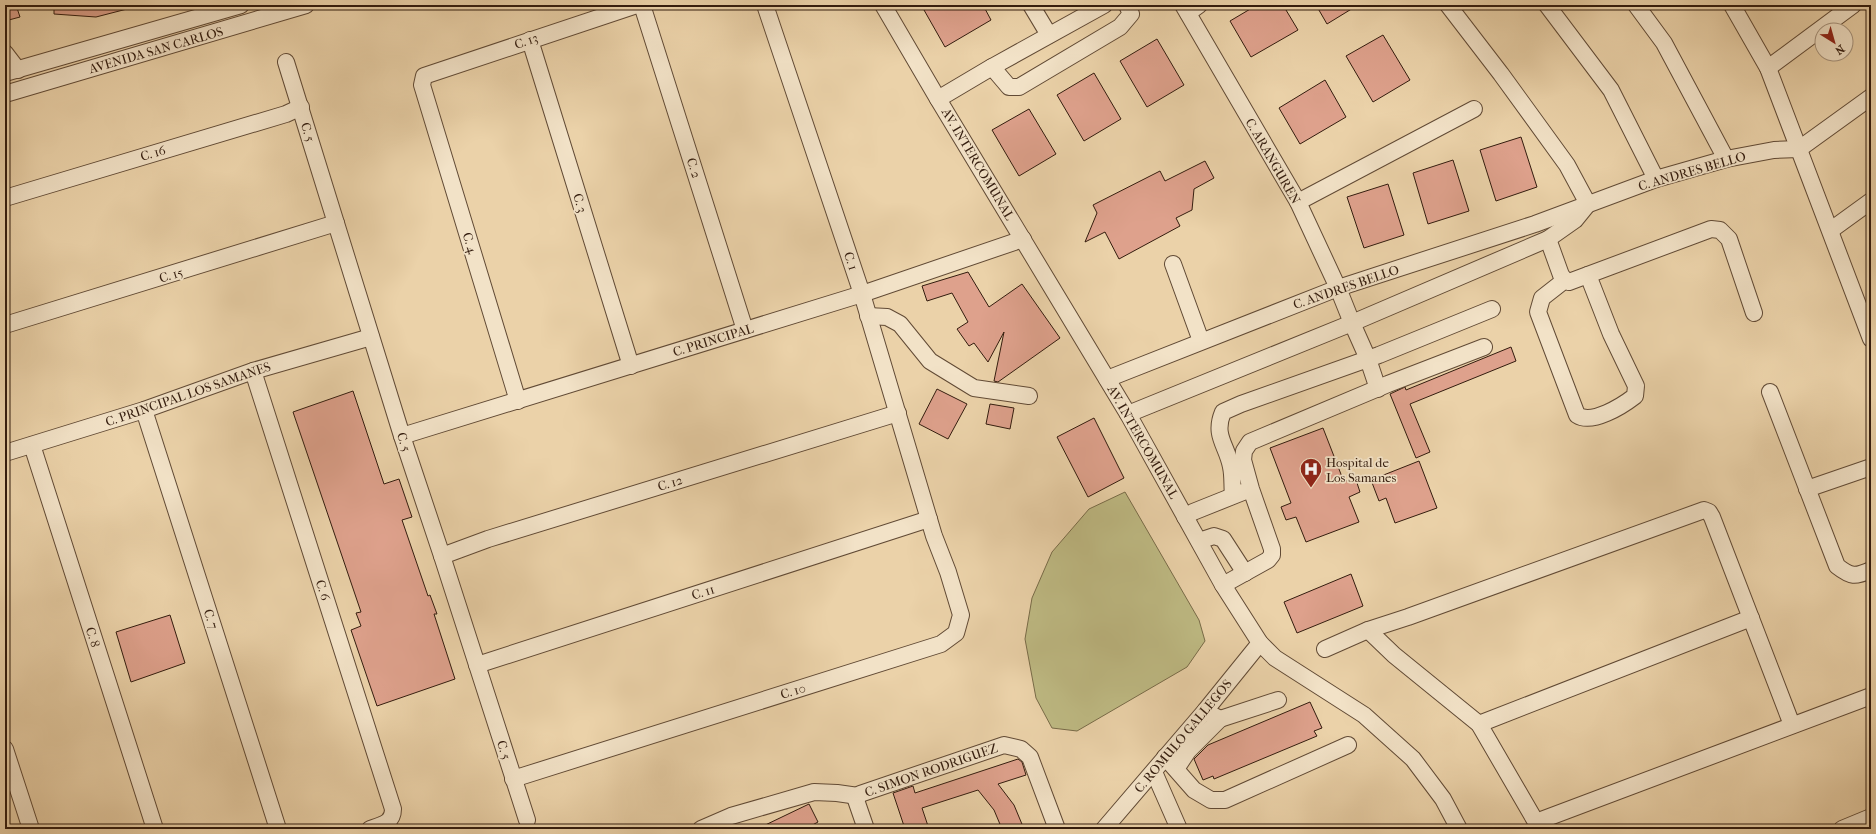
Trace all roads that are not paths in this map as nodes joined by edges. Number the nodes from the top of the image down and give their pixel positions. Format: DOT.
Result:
graph roads {
  1 [pos="241,5"];
  2 [pos="306,5"];
  3 [pos="637,5"];
  4 [pos="642,5"];
  5 [pos="765,5"];
  6 [pos="884,5"];
  7 [pos="1031,5"];
  8 [pos="1104,5"];
  9 [pos="1127,5"];
  10 [pos="1448,5"];
  11 [pos="1547,5"];
  12 [pos="1636,5"];
  13 [pos="1732,5"];
  14 [pos="1853,5"];
  15 [pos="1190,8"];
  16 [pos="277,10"];
  17 [pos="1049,35"];
  18 [pos="530,40"];
  19 [pos="5,53"];
  20 [pos="286,62"];
  21 [pos="992,67"];
  22 [pos="1768,68"];
  23 [pos="11,71"];
  24 [pos="422,85"];
  25 [pos="5,94"];
  26 [pos="1871,97"];
  27 [pos="938,99"];
  28 [pos="301,107"];
  29 [pos="1474,109"];
  30 [pos="1800,150"];
  31 [pos="1726,159"];
  32 [pos="1656,179"];
  33 [pos="5,198"];
  34 [pos="1871,201"];
  35 [pos="1298,202"];
  36 [pos="1588,204"];
  37 [pos="336,223"];
  38 [pos="1831,230"];
  39 [pos="1023,239"];
  40 [pos="1548,239"];
  41 [pos="1173,264"];
  42 [pos="1588,275"];
  43 [pos="1565,280"];
  44 [pos="1338,288"];
  45 [pos="862,294"];
  46 [pos="1492,309"];
  47 [pos="1754,313"];
  48 [pos="868,316"];
  49 [pos="1352,323"];
  50 [pos="5,325"];
  51 [pos="744,330"];
  52 [pos="371,337"];
  53 [pos="1871,339"];
  54 [pos="1201,341"];
  55 [pos="1484,347"];
  56 [pos="1368,359"];
  57 [pos="631,366"];
  58 [pos="252,371"];
  59 [pos="1107,379"];
  60 [pos="1378,389"];
  61 [pos="1770,392"];
  62 [pos="1029,396"];
  63 [pos="518,401"];
  64 [pos="144,410"];
  65 [pos="898,413"];
  66 [pos="1128,414"];
  67 [pos="402,436"];
  68 [pos="32,446"];
  69 [pos="5,453"];
  70 [pos="1871,467"];
  71 [pos="1251,489"];
  72 [pos="1807,489"];
  73 [pos="1233,496"];
  74 [pos="1185,517"];
  75 [pos="929,519"];
  76 [pos="1199,541"];
  77 [pos="442,556"];
  78 [pos="1871,570"];
  79 [pos="1245,573"];
  80 [pos="1223,584"];
  81 [pos="1751,618"];
  82 [pos="1368,630"];
  83 [pos="1260,643"];
  84 [pos="1325,649"];
  85 [pos="477,665"];
  86 [pos="1871,696"];
  87 [pos="1278,700"];
  88 [pos="1205,711"];
  89 [pos="1220,719"];
  90 [pos="1479,724"];
  91 [pos="1792,725"];
  92 [pos="1348,745"];
  93 [pos="5,749"];
  94 [pos="1165,757"];
  95 [pos="1176,769"];
  96 [pos="1154,772"];
  97 [pos="513,779"];
  98 [pos="858,796"];
  99 [pos="1871,817"];
  100 [pos="526,820"];
  101 [pos="1538,825"];
  102 [pos="32,829"];
  103 [pos="155,829"];
  104 [pos="278,829"];
  105 [pos="370,829"];
  106 [pos="701,829"];
  107 [pos="866,829"];
  108 [pos="1057,829"];
  109 [pos="1104,829"];
  110 [pos="1179,829"];
  111 [pos="1459,829"];
  112 [pos="1842,829"];
  1 -- 23 [label="street, AVENIDA SAN CARLOS"];
  2 -- 16 [label="street, AVENIDA SAN CARLOS"];
  3 -- 18 [label="street, C. 13"];
  4 -- 51 [label="street, C. 2"];
  5 -- 45 [label="street, C. 1"];
  6 -- 27 [label="street, AV. INTERCOMUNAL"];
  7 -- 17 [label="street"];
  8 -- 17 [label="street"];
  9 -- 21 [label="street"];
  10 -- 36 [label="street"];
  11 -- 32 [label="street"];
  12 -- 31 [label="street"];
  13 -- 22 [label="street"];
  14 -- 22 [label="street"];
  15 -- 35 [label="street, C. ARANGUREN"];
  16 -- 25 [label="street, AVENIDA SAN CARLOS"];
  17 -- 21 [label="street"];
  18 -- 24 [label="street, C. 13"];
  18 -- 57 [label="street, C. 3"];
  19 -- 23 [label="street"];
  20 -- 28 [label="street, C. 5"];
  21 -- 27 [label="street"];
  22 -- 30 [label="street"];
  24 -- 63 [label="street, C. 4"];
  26 -- 30 [label="street"];
  27 -- 39 [label="street, AV. INTERCOMUNAL"];
  28 -- 33 [label="street, C. 16"];
  28 -- 37 [label="street, C. 5"];
  29 -- 35 [label="street"];
  30 -- 31 [label="street, C. ANDRES BELLO"];
  30 -- 38 [label="street"];
  31 -- 32 [label="street, C. ANDRES BELLO"];
  32 -- 36 [label="street, C. ANDRES BELLO"];
  34 -- 38 [label="street"];
  35 -- 44 [label="street, C. ARANGUREN"];
  36 -- 40 [label="street"];
  36 -- 44 [label="street, C. ANDRES BELLO"];
  37 -- 50 [label="street, C. 15"];
  37 -- 52 [label="street, C. 5"];
  38 -- 53 [label="street"];
  39 -- 45 [label="street, C. PRINCIPAL"];
  39 -- 59 [label="street, AV. INTERCOMUNAL"];
  40 -- 43 [label="street"];
  40 -- 49 [label="street"];
  41 -- 54 [label="street"];
  42 -- 43 [label="street"];
  42 -- 43 [label="street"];
  42 -- 47 [label="street"];
  44 -- 49 [label="street, C. ARANGUREN"];
  44 -- 54 [label="street, C. ANDRES BELLO"];
  45 -- 48 [label="street, C. 1"];
  45 -- 51 [label="street, C. PRINCIPAL"];
  46 -- 56 [label="street"];
  48 -- 62 [label="street"];
  48 -- 65 [label="street, C. 1"];
  49 -- 56 [label="street, C. ARANGUREN"];
  49 -- 66 [label="street"];
  51 -- 57 [label="street, C. PRINCIPAL"];
  52 -- 58 [label="street, C. PRINCIPAL LOS SAMANES"];
  52 -- 67 [label="street, C. 5"];
  54 -- 59 [label="street, C. ANDRES BELLO"];
  55 -- 60 [label="street"];
  56 -- 60 [label="street, C. ARANGUREN"];
  56 -- 73 [label="street"];
  57 -- 63 [label="street, C. PRINCIPAL"];
  58 -- 64 [label="street, C. PRINCIPAL LOS SAMANES"];
  58 -- 105 [label="street, C. 6"];
  59 -- 66 [label="street, AV. INTERCOMUNAL"];
  60 -- 71 [label="street"];
  61 -- 72 [label="street"];
  63 -- 67 [label="street, C. PRINCIPAL"];
  64 -- 68 [label="street, C. PRINCIPAL LOS SAMANES"];
  64 -- 104 [label="street, C. 7"];
  65 -- 75 [label="street, C. 1"];
  65 -- 77 [label="street, C. 12"];
  66 -- 74 [label="street, AV. INTERCOMUNAL"];
  67 -- 77 [label="street, C. 5"];
  68 -- 69 [label="street, C. PRINCIPAL LOS SAMANES"];
  68 -- 103 [label="street, C. 8"];
  70 -- 72 [label="street"];
  71 -- 73 [label="street"];
  71 -- 79 [label="street"];
  72 -- 78 [label="street"];
  73 -- 74 [label="street"];
  74 -- 76 [label="street, AV. INTERCOMUNAL"];
  75 -- 85 [label="street, C. 11"];
  75 -- 97 [label="street, C. 10"];
  76 -- 79 [label="street"];
  76 -- 80 [label="street, AV. INTERCOMUNAL"];
  77 -- 85 [label="street, C. 5"];
  79 -- 80 [label="street"];
  80 -- 83 [label="street, AV. INTERCOMUNAL"];
  81 -- 82 [label="street"];
  81 -- 90 [label="street"];
  81 -- 91 [label="street"];
  82 -- 84 [label="street"];
  82 -- 90 [label="street"];
  83 -- 88 [label="street, C. ROMULO GALLEGOS"];
  83 -- 111 [label="street, AV. INTERCOMUNAL"];
  85 -- 97 [label="street, C. 5"];
  86 -- 91 [label="street"];
  87 -- 89 [label="street"];
  88 -- 89 [label="street"];
  88 -- 94 [label="street, C. ROMULO GALLEGOS"];
  89 -- 95 [label="street"];
  90 -- 101 [label="street"];
  91 -- 101 [label="street"];
  92 -- 95 [label="street"];
  93 -- 102 [label="street"];
  94 -- 95 [label="street"];
  94 -- 96 [label="street, C. ROMULO GALLEGOS"];
  96 -- 109 [label="street, C. ROMULO GALLEGOS"];
  96 -- 110 [label="street"];
  97 -- 100 [label="street, C. 5"];
  98 -- 106 [label="street"];
  98 -- 107 [label="street, C. SIMON RODRIGUEZ"];
  98 -- 108 [label="street, C. SIMON RODRIGUEZ"];
  99 -- 112 [label="street"];
}
